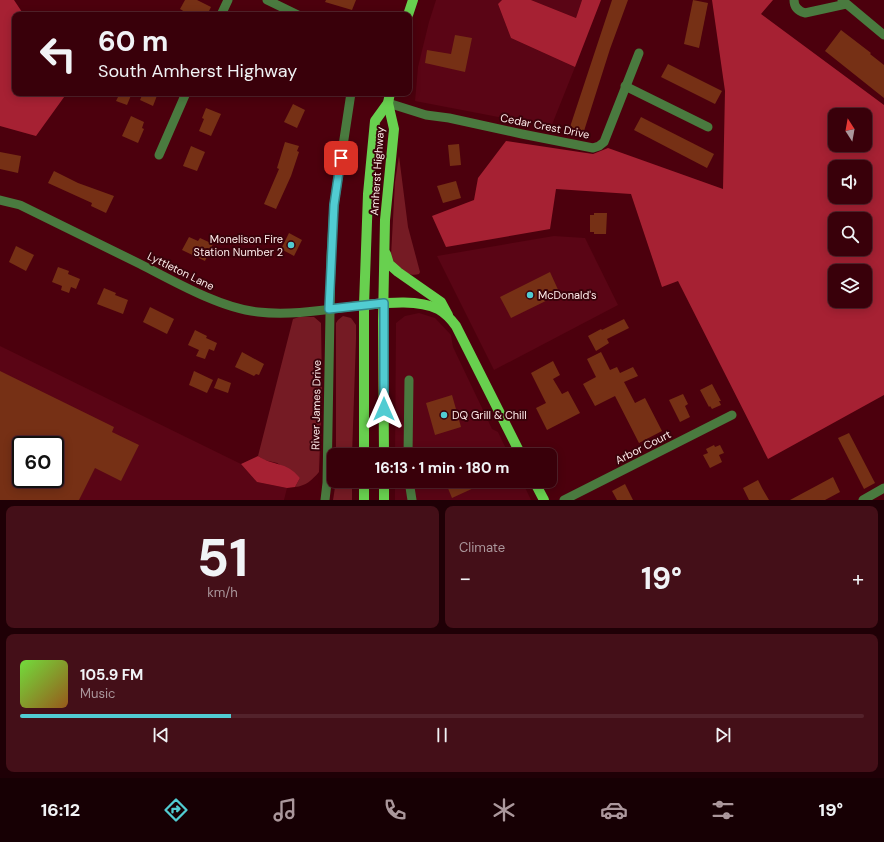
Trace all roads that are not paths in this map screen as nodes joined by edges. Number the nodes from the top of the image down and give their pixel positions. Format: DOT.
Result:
graph roads {
  1 [pos="228,0"];
  2 [pos="266,0"];
  3 [pos="413,0"];
  4 [pos="794,0"];
  5 [pos="844,2"];
  6 [pos="222,12"];
  7 [pos="292,12"];
  8 [pos="409,12"];
  9 [pos="884,35"];
  10 [pos="639,53"];
  11 [pos="625,86"];
  12 [pos="185,96"];
  13 [pos="351,96"];
  14 [pos="389,98"];
  15 [pos="708,127"];
  16 [pos="159,155"];
  17 [pos="0,200"];
  18 [pos="384,247"];
  19 [pos="384,303"];
  20 [pos="364,305"];
  21 [pos="329,309"];
  22 [pos="449,317"];
  23 [pos="409,380"];
  24 [pos="732,415"];
  25 [pos="364,448"];
  26 [pos="384,448"];
  27 [pos="408,448"];
  28 [pos="517,448"];
  29 [pos="364,488"];
  30 [pos="384,488"];
  31 [pos="410,488"];
  32 [pos="538,488"];
  33 [pos="884,488"];
  34 [pos="325,500"];
  35 [pos="364,500"];
  36 [pos="384,500"];
  37 [pos="412,500"];
  38 [pos="544,500"];
  39 [pos="564,500"];
  40 [pos="863,500"];
  1 -- 6 [label="street"];
  2 -- 7 [label="street"];
  3 -- 8 [label="main road"];
  4 -- 5 [label="street"];
  5 -- 9 [label="street"];
  10 -- 11 [label="street, Cedar Crest Drive"];
  11 -- 14 [label="street, Cedar Crest Drive"];
  11 -- 15 [label="street"];
  12 -- 16 [label="street"];
  13 -- 21 [label="street, River James Drive"];
  14 -- 18 [label="main road, Amherst Highway"];
  14 -- 20 [label="main road, Amherst Highway"];
  17 -- 21 [label="street, Lyttleton Lane"];
  18 -- 19 [label="main road, Amherst Highway"];
  18 -- 22 [label="main road"];
  19 -- 20 [label="main road"];
  19 -- 22 [label="main road"];
  19 -- 26 [label="main road, Amherst Highway"];
  20 -- 21 [label="street, Lyttleton Lane"];
  20 -- 25 [label="main road, Amherst Highway"];
  21 -- 34 [label="street, River James Drive"];
  22 -- 28 [label="main road"];
  23 -- 27 [label="street"];
  24 -- 39 [label="street, Arbor Court"];
  29 -- 35 [label="main road"];
  30 -- 36 [label="main road"];
  31 -- 37 [label="street"];
  32 -- 38 [label="main road"];
  33 -- 40 [label="street"];
}
